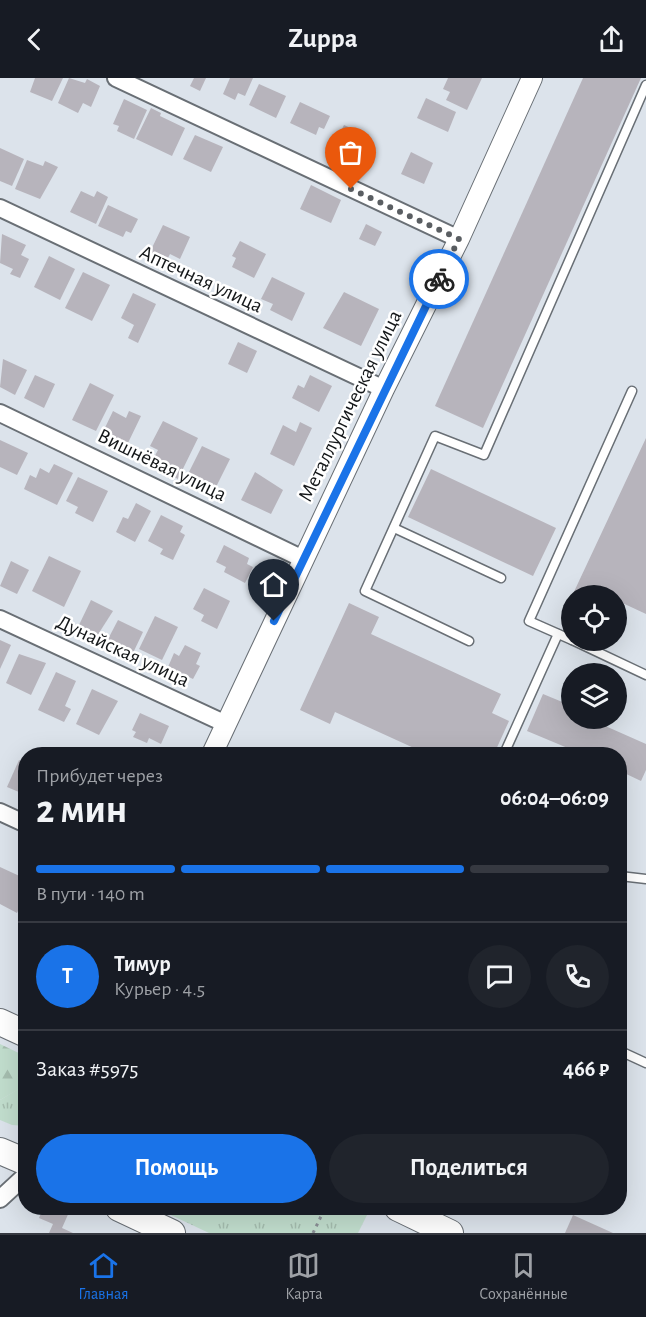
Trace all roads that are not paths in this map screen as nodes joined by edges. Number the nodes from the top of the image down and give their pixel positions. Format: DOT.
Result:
graph roads {
  1 [pos="116,78"];
  2 [pos="532,78"];
  3 [pos="646,86"];
  4 [pos="0,208"];
  5 [pos="459,239"];
  6 [pos="384,389"];
  7 [pos="632,391"];
  8 [pos="0,413"];
  9 [pos="394,528"];
  10 [pos="303,559"];
  11 [pos="501,578"];
  12 [pos="0,619"];
  13 [pos="558,634"];
  14 [pos="561,635"];
  15 [pos="469,640"];
  16 [pos="595,651"];
  17 [pos="646,675"];
  18 [pos="226,724"];
  19 [pos="215,747"];
  20 [pos="507,747"];
  21 [pos="0,812"];
  22 [pos="18,820"];
  23 [pos="627,877"];
  24 [pos="646,879"];
  25 [pos="0,1022"];
  26 [pos="18,1030"];
  27 [pos="627,1054"];
  28 [pos="646,1064"];
  29 [pos="0,1151"];
  30 [pos="18,1159"];
  31 [pos="18,1182"];
  32 [pos="0,1199"];
  33 [pos="134,1215"];
  34 [pos="413,1215"];
  35 [pos="172,1233"];
  36 [pos="450,1233"];
  1 -- 5 [label="street"];
  2 -- 5 [label="street, Металлургическая улица"];
  3 -- 9 [label="lane"];
  4 -- 6 [label="street, Аптечная улица"];
  5 -- 6 [label="street, Металлургическая улица"];
  6 -- 10 [label="street, Металлургическая улица"];
  7 -- 13 [label="lane"];
  8 -- 10 [label="street, Вишнёвая улица"];
  9 -- 11 [label="lane"];
  9 -- 15 [label="lane"];
  10 -- 18 [label="street, Металлургическая улица"];
  12 -- 18 [label="street, Дунайская улица"];
  13 -- 14 [label="lane"];
  13 -- 20 [label="lane"];
  16 -- 17 [label="lane"];
  18 -- 19 [label="street, Металлургическая улица"];
  21 -- 22 [label="street"];
  23 -- 24 [label="lane"];
  25 -- 26 [label="main road"];
  27 -- 28 [label="lane"];
  29 -- 30 [label="main road"];
  31 -- 32 [label="street"];
  33 -- 35 [label="main road"];
  34 -- 36 [label="main road"];
}
